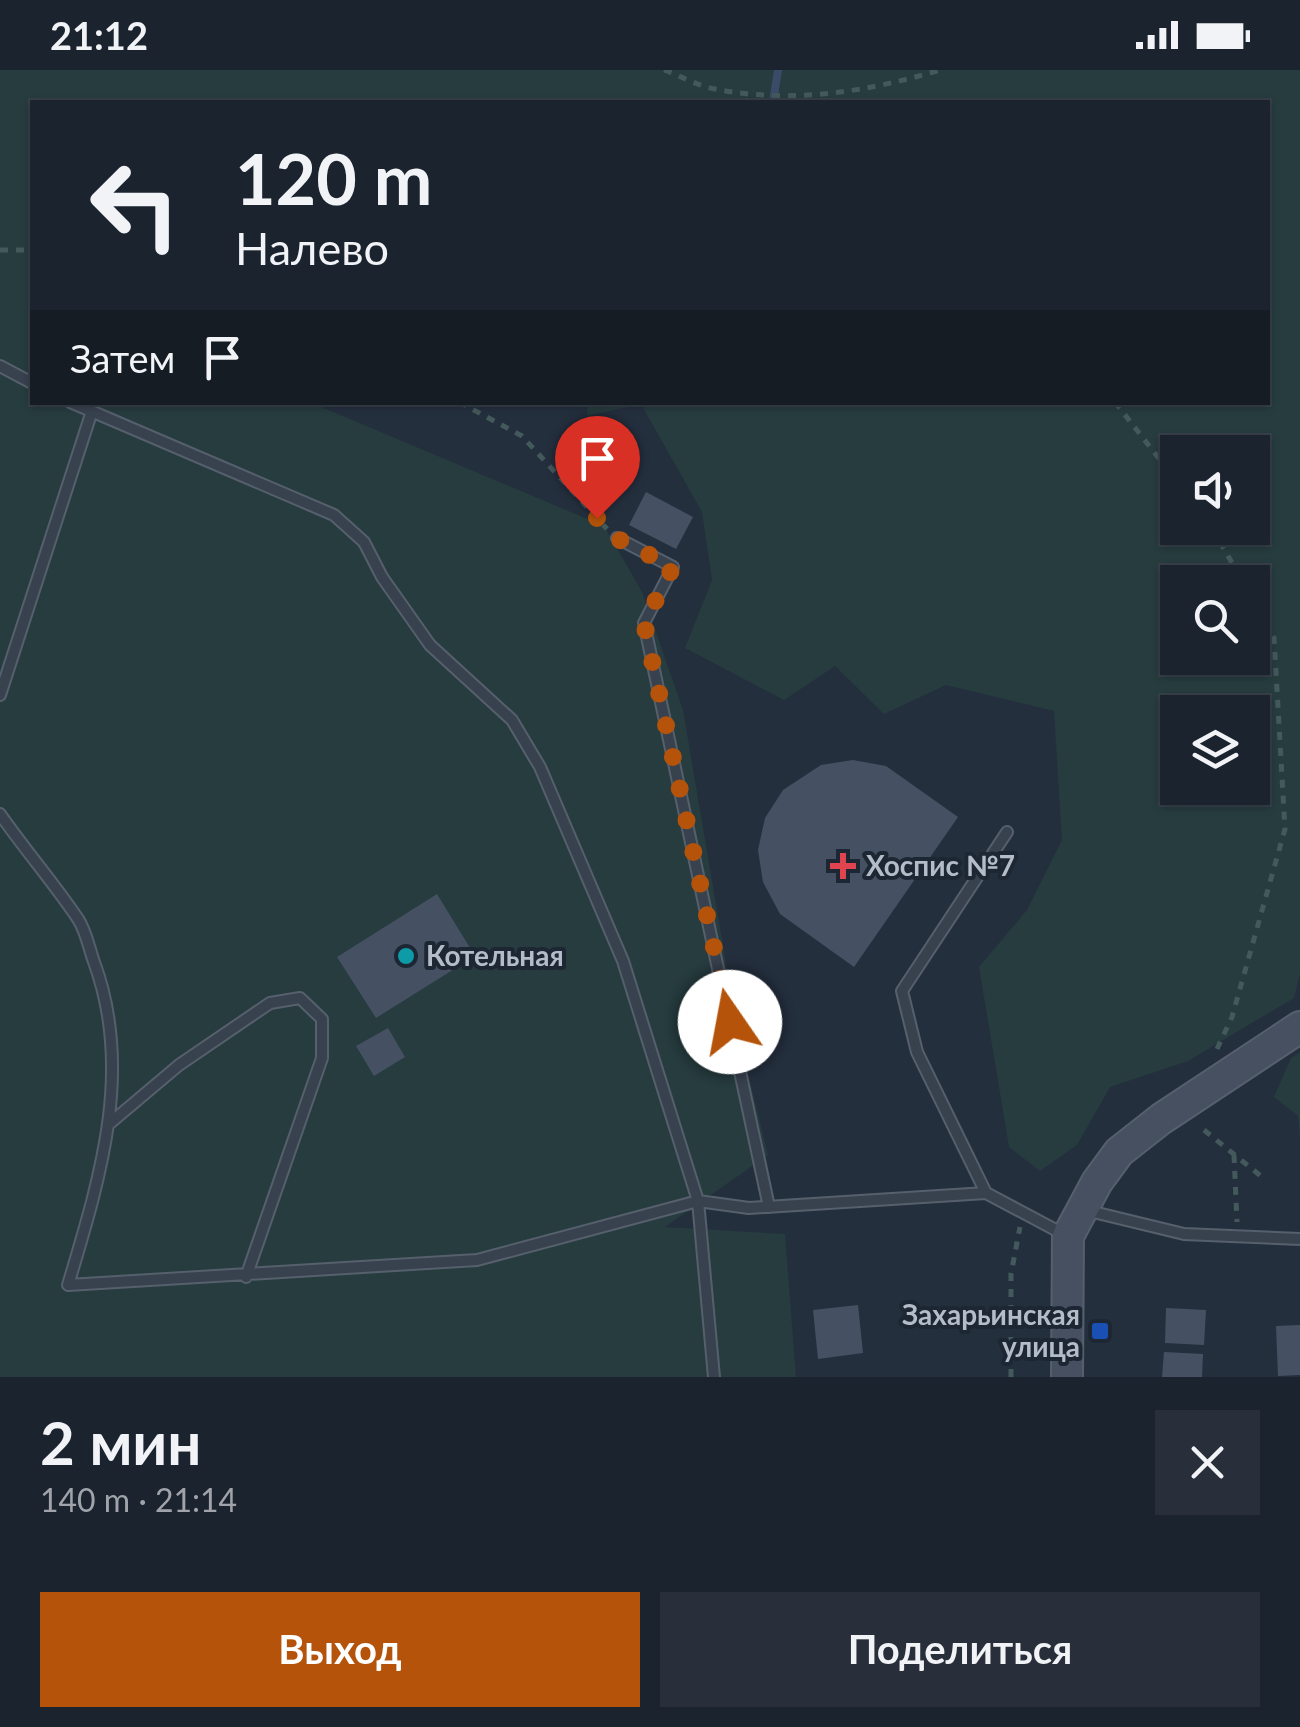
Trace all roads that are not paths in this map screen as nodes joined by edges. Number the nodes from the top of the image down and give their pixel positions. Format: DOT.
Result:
graph roads {
  1 [pos="0,366"];
  2 [pos="30,382"];
  3 [pos="75,405"];
  4 [pos="91,414"];
  5 [pos="616,538"];
  6 [pos="0,695"];
  7 [pos="0,814"];
  8 [pos="1007,832"];
  9 [pos="1300,1028"];
  10 [pos="108,1125"];
  11 [pos="986,1194"];
  12 [pos="698,1201"];
  13 [pos="769,1207"];
  14 [pos="1084,1210"];
  15 [pos="1068,1236"];
  16 [pos="1300,1239"];
  17 [pos="246,1276"];
  18 [pos="714,1377"];
  19 [pos="1067,1377"];
  1 -- 2 [label="lane"];
  3 -- 4 [label="lane"];
  4 -- 6 [label="lane"];
  4 -- 12 [label="lane"];
  5 -- 13 [label="lane"];
  7 -- 10 [label="lane"];
  8 -- 11 [label="lane"];
  9 -- 14 [label="main road"];
  10 -- 17 [label="lane"];
  10 -- 17 [label="lane"];
  11 -- 13 [label="lane"];
  11 -- 15 [label="lane"];
  12 -- 13 [label="lane"];
  12 -- 17 [label="lane"];
  12 -- 18 [label="lane"];
  14 -- 15 [label="main road"];
  14 -- 16 [label="lane"];
  15 -- 19 [label="main road"];
}
